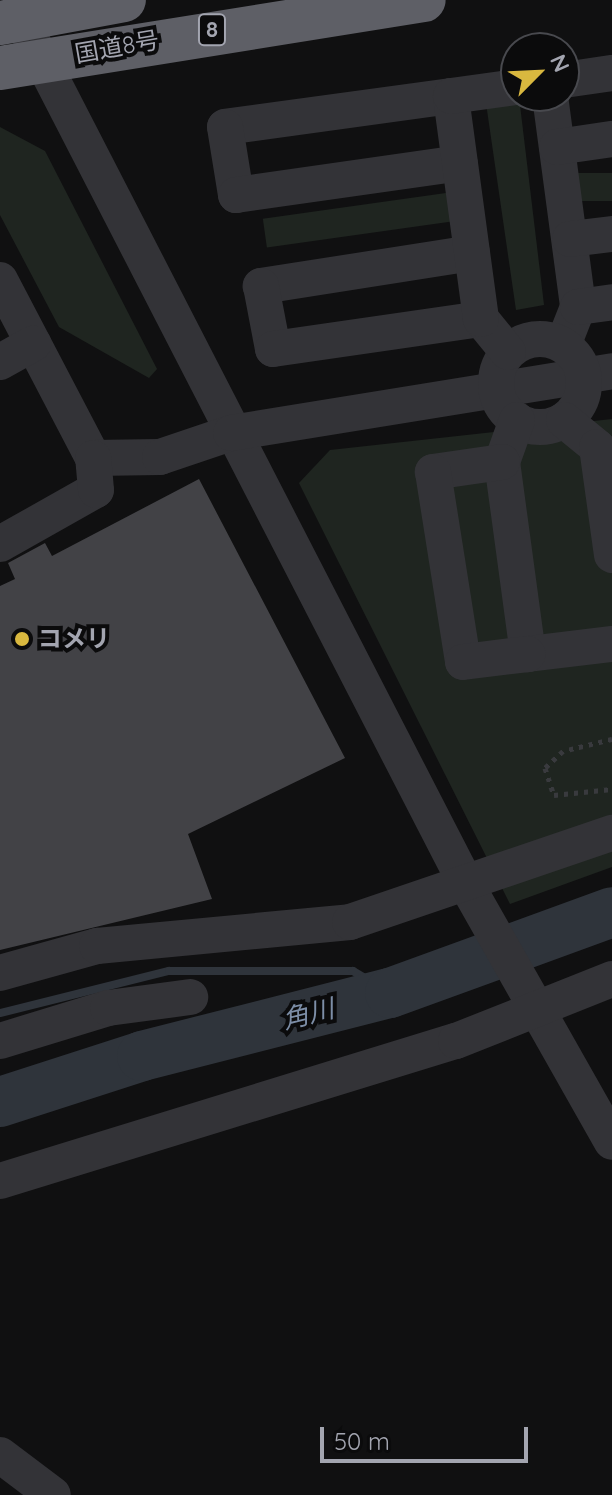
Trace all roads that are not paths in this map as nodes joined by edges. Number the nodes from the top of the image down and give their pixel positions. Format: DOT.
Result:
graph roads {
  1 [pos="124,0"];
  2 [pos="424,0"];
  3 [pos="10,14"];
  4 [pos="20,64"];
  5 [pos="612,73"];
  6 [pos="580,78"];
  7 [pos="500,89"];
  8 [pos="451,96"];
  9 [pos="552,112"];
  10 [pos="612,139"];
  11 [pos="557,147"];
  12 [pos="460,163"];
  13 [pos="612,234"];
  14 [pos="570,239"];
  15 [pos="472,253"];
  16 [pos="0,280"];
  17 [pos="595,304"];
  18 [pos="481,319"];
  19 [pos="33,344"];
  20 [pos="563,345"];
  21 [pos="508,352"];
  22 [pos="0,362"];
  23 [pos="600,373"];
  24 [pos="492,390"];
  25 [pos="517,420"];
  26 [pos="564,420"];
  27 [pos="231,433"];
  28 [pos="605,446"];
  29 [pos="93,458"];
  30 [pos="502,462"];
  31 [pos="0,544"];
  32 [pos="612,555"];
  33 [pos="612,644"];
  34 [pos="528,654"];
  35 [pos="612,833"];
  36 [pos="466,884"];
  37 [pos="0,973"];
  38 [pos="612,979"];
  39 [pos="190,997"];
  40 [pos="534,1008"];
  41 [pos="0,1041"];
  42 [pos="610,1136"];
  43 [pos="0,1181"];
  44 [pos="0,1455"];
  45 [pos="53,1495"];
  1 -- 3 [label="highway, 国道8号"];
  2 -- 4 [label="highway, 国道8号 / 8"];
  3 -- 4 [label="street"];
  4 -- 27 [label="street"];
  5 -- 6 [label="street"];
  7 -- 8 [label="street"];
  8 -- 12 [label="street"];
  8 -- 12 [label="street"];
  9 -- 11 [label="street"];
  10 -- 11 [label="street"];
  11 -- 14 [label="street"];
  12 -- 15 [label="street"];
  13 -- 14 [label="street"];
  14 -- 17 [label="street"];
  15 -- 18 [label="street"];
  15 -- 18 [label="street"];
  16 -- 19 [label="street"];
  17 -- 20 [label="street"];
  18 -- 21 [label="street"];
  19 -- 22 [label="street"];
  19 -- 29 [label="street"];
  20 -- 21 [label="street"];
  20 -- 23 [label="street"];
  21 -- 24 [label="street"];
  23 -- 24 [label="street"];
  23 -- 26 [label="street"];
  24 -- 25 [label="street"];
  24 -- 27 [label="street"];
  25 -- 26 [label="street"];
  25 -- 30 [label="street"];
  26 -- 28 [label="street"];
  27 -- 29 [label="street"];
  27 -- 36 [label="street"];
  28 -- 32 [label="street"];
  29 -- 31 [label="street"];
  30 -- 34 [label="street"];
  30 -- 34 [label="street"];
  33 -- 34 [label="street"];
  35 -- 36 [label="street"];
  36 -- 37 [label="street"];
  36 -- 40 [label="street"];
  38 -- 40 [label="street"];
  39 -- 41 [label="street"];
  40 -- 42 [label="street"];
  40 -- 43 [label="street"];
  44 -- 45 [label="street"];
}
